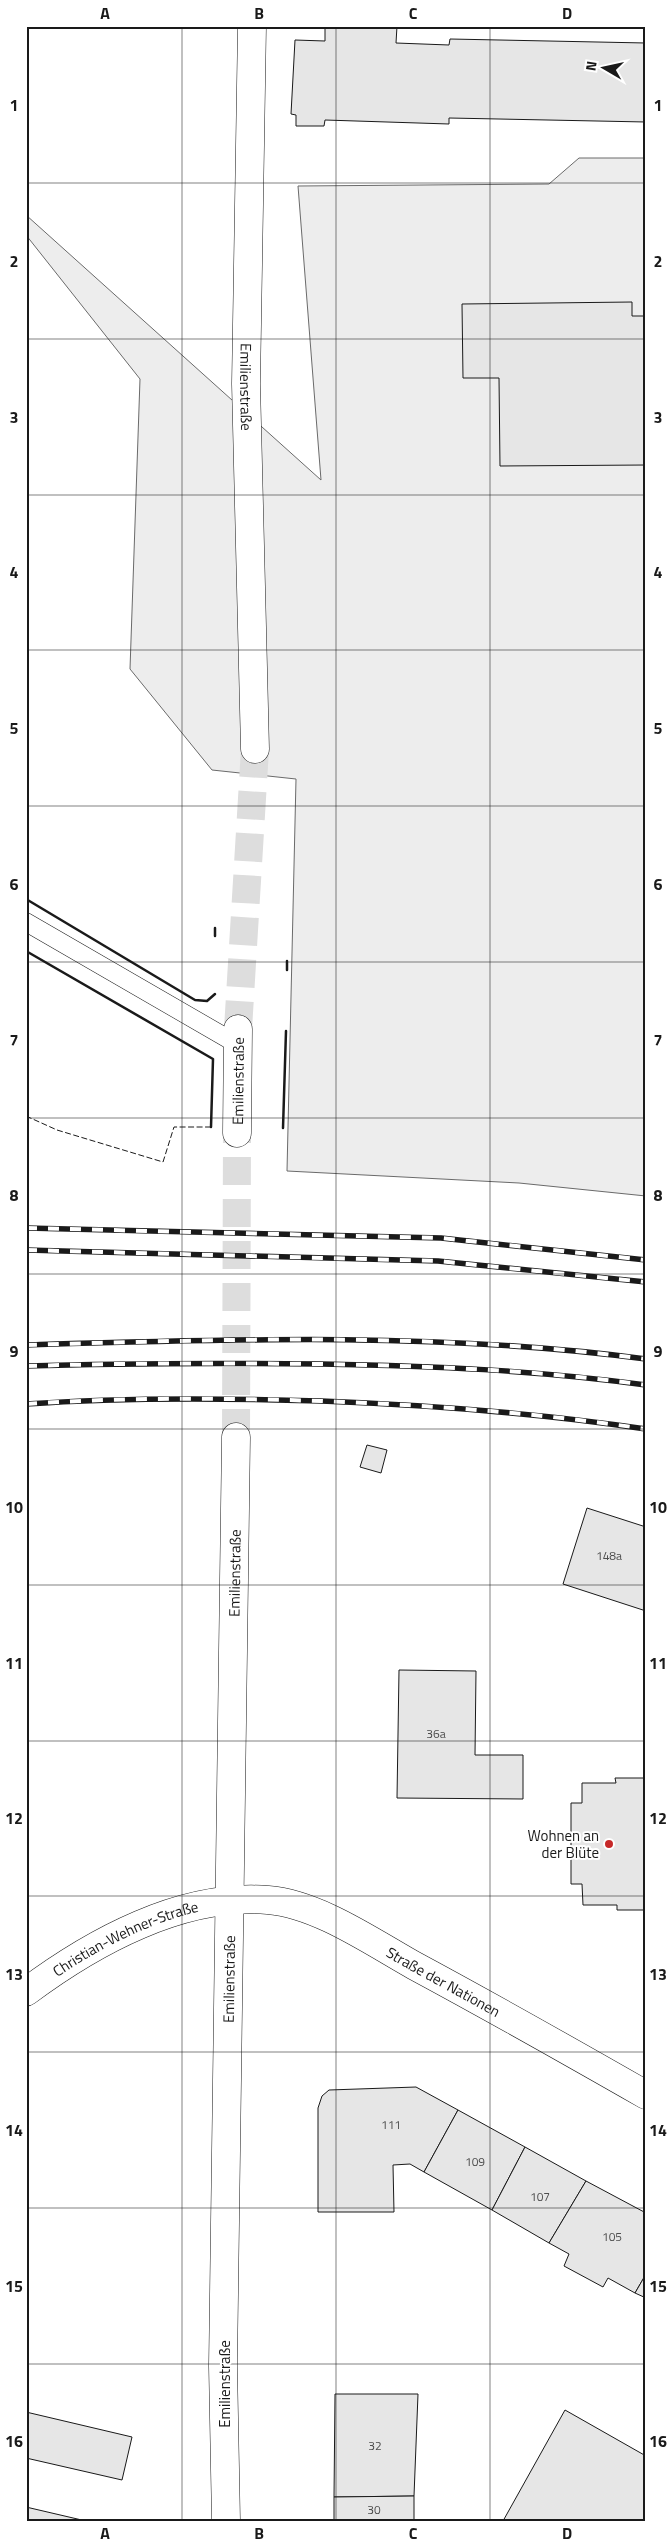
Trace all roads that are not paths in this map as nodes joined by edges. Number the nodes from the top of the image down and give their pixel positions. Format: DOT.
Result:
graph roads {
  1 [pos="252,26"];
  2 [pos="255,749"];
  3 [pos="26,922"];
  4 [pos="238,1036"];
  5 [pos="237,1133"];
  6 [pos="236,1438"];
  7 [pos="231,1901"];
  8 [pos="26,1992"];
  9 [pos="646,2095"];
  10 [pos="226,2521"];
  1 -- 2 [label="street, Emilienstraße"];
  3 -- 4 [label="lane"];
  4 -- 5 [label="street, Emilienstraße"];
  6 -- 7 [label="street, Emilienstraße"];
  7 -- 8 [label="street, Christian-Wehner-Straße"];
  7 -- 9 [label="street, Straße der Nationen"];
  7 -- 10 [label="street, Emilienstraße"];
}
